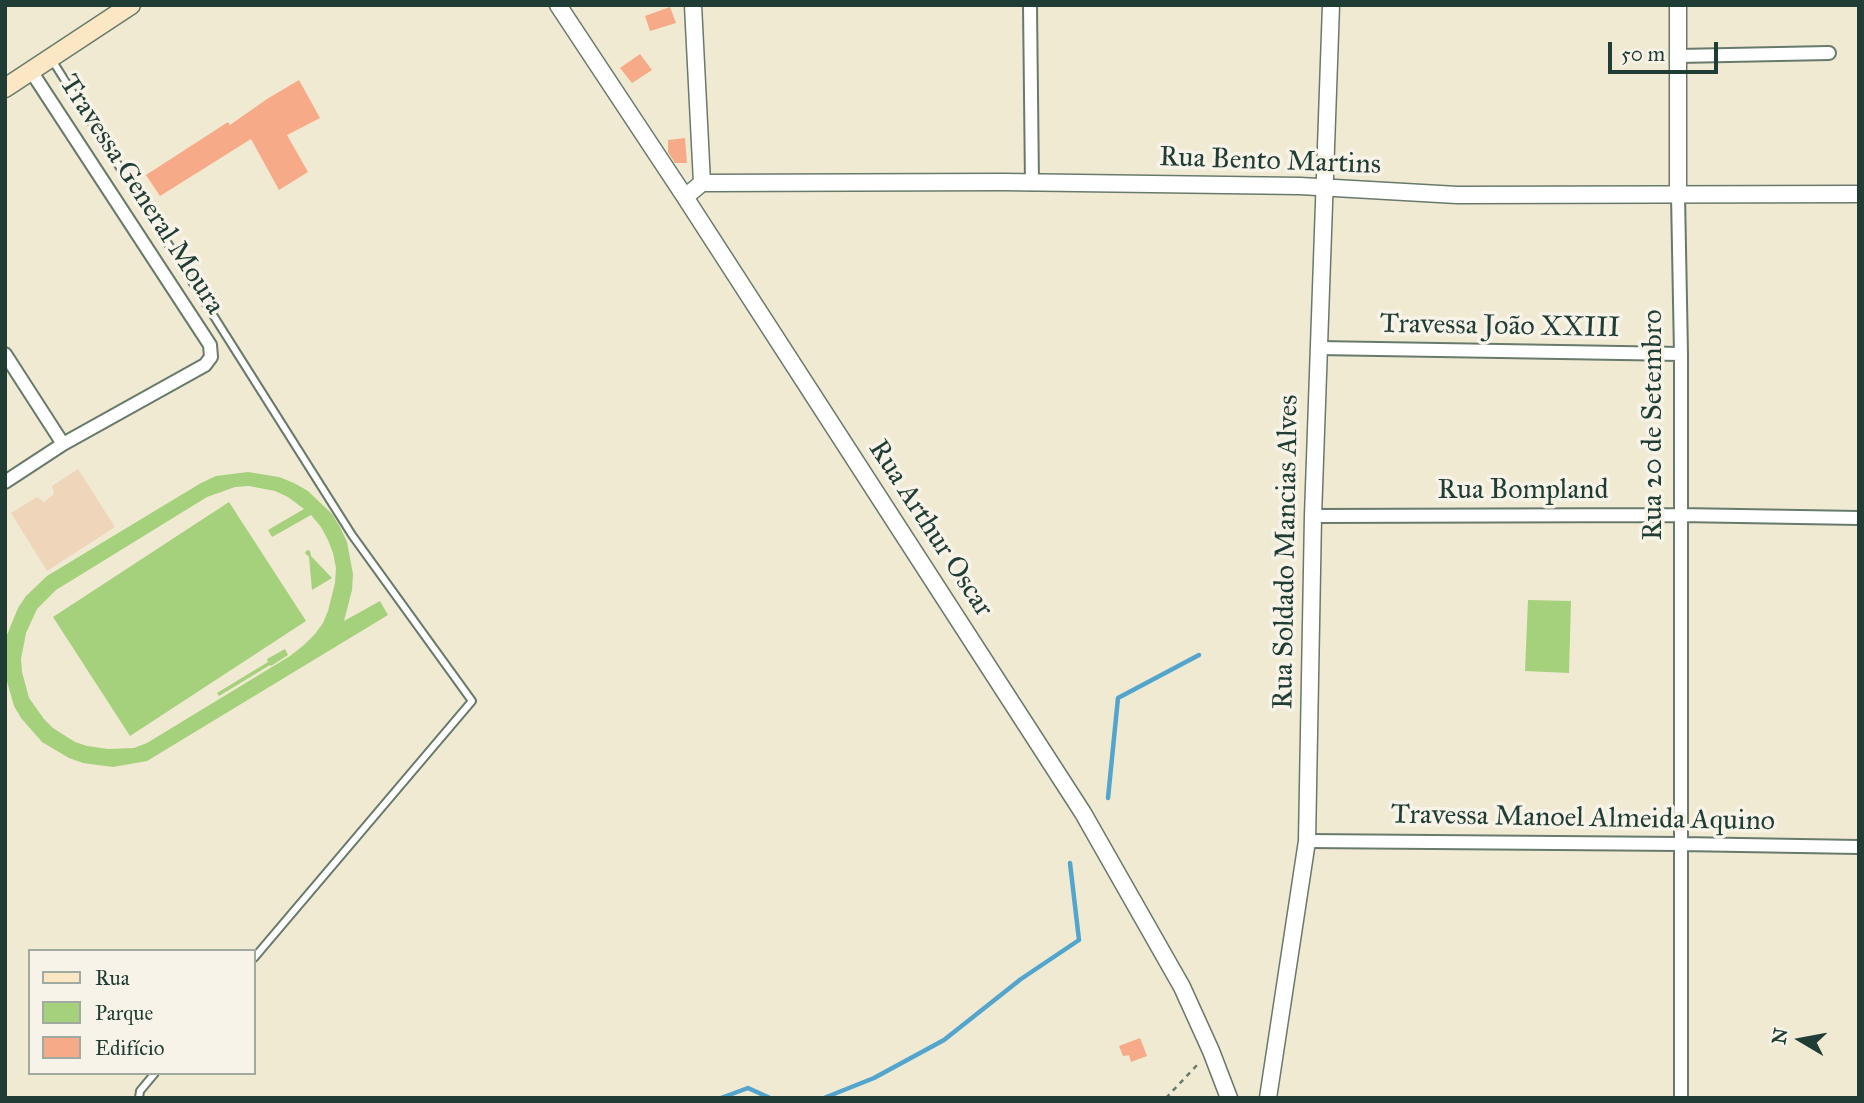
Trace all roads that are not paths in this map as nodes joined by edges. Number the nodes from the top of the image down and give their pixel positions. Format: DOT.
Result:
graph roads {
  1 [pos="131,5"];
  2 [pos="558,5"];
  3 [pos="693,5"];
  4 [pos="1030,5"];
  5 [pos="1331,5"];
  6 [pos="1678,5"];
  7 [pos="1829,54"];
  8 [pos="1678,56"];
  9 [pos="51,58"];
  10 [pos="31,71"];
  11 [pos="5,88"];
  12 [pos="702,183"];
  13 [pos="1032,184"];
  14 [pos="1325,188"];
  15 [pos="1859,194"];
  16 [pos="1678,195"];
  17 [pos="685,197"];
  18 [pos="1318,348"];
  19 [pos="5,354"];
  20 [pos="1681,355"];
  21 [pos="64,444"];
  22 [pos="5,482"];
  23 [pos="1680,515"];
  24 [pos="1313,516"];
  25 [pos="1859,518"];
  26 [pos="1307,841"];
  27 [pos="1681,844"];
  28 [pos="1859,847"];
  29 [pos="256,956"];
  30 [pos="153,1075"];
  31 [pos="139,1098"];
  32 [pos="1229,1098"];
  33 [pos="1268,1098"];
  34 [pos="1681,1098"];
  1 -- 9 [label="main road"];
  2 -- 17 [label="street, Rua Arthur Oscar"];
  3 -- 12 [label="street"];
  4 -- 13 [label="street"];
  5 -- 14 [label="street, Rua Soldado Mancias Alves"];
  6 -- 8 [label="street, Rua 20 de Setembro"];
  7 -- 8 [label="street"];
  8 -- 16 [label="street, Rua 20 de Setembro"];
  9 -- 10 [label="main road"];
  9 -- 29 [label="lane"];
  10 -- 11 [label="main road"];
  10 -- 21 [label="street, Travessa General Moura"];
  12 -- 13 [label="street, Rua Bento Martins"];
  12 -- 17 [label="street"];
  13 -- 14 [label="street, Rua Bento Martins"];
  14 -- 16 [label="street, Rua Bento Martins"];
  14 -- 18 [label="street, Rua Soldado Mancias Alves"];
  15 -- 16 [label="street, Rua Bento Martins"];
  16 -- 20 [label="street, Rua 20 de Setembro"];
  17 -- 32 [label="street, Rua Arthur Oscar"];
  18 -- 20 [label="street, Travessa João XXIII"];
  18 -- 24 [label="street, Rua Soldado Mancias Alves"];
  19 -- 21 [label="street"];
  20 -- 23 [label="street, Rua 20 de Setembro"];
  21 -- 22 [label="street"];
  23 -- 24 [label="street, Rua Bompland"];
  23 -- 25 [label="street, Rua Bompland"];
  23 -- 27 [label="street, Rua 20 de Setembro"];
  24 -- 26 [label="street, Rua Soldado Mancias Alves"];
  26 -- 27 [label="street, Travessa Manoel Almeida Aquino"];
  26 -- 33 [label="street, Rua Soldado Mancias Alves"];
  27 -- 28 [label="street, Travessa Manoel Almeida Aquino"];
  27 -- 34 [label="street, Rua 20 de Setembro"];
  30 -- 31 [label="lane"];
}
